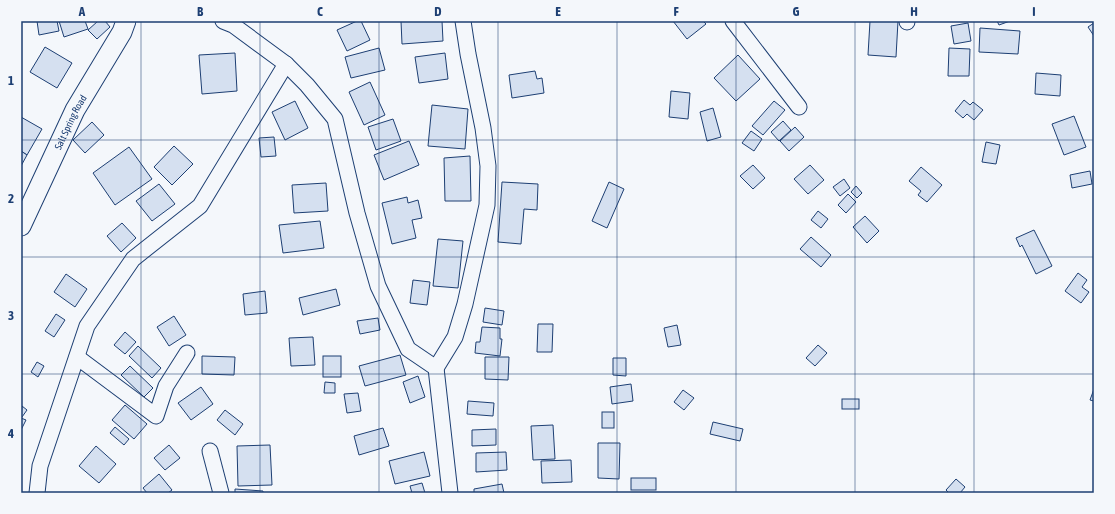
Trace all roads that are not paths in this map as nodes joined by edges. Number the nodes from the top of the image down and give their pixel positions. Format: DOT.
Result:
graph roads {
  1 [pos="126,21"];
  2 [pos="223,21"];
  3 [pos="463,21"];
  4 [pos="733,21"];
  5 [pos="286,64"];
  6 [pos="799,107"];
  7 [pos="21,226"];
  8 [pos="187,354"];
  9 [pos="77,357"];
  10 [pos="436,368"];
  11 [pos="210,451"];
  12 [pos="37,493"];
  13 [pos="221,493"];
  14 [pos="450,493"];
  1 -- 7 [label="street, Salt Spring Road"];
  2 -- 5 [label="street"];
  3 -- 10 [label="street"];
  4 -- 6 [label="street"];
  5 -- 9 [label="street"];
  5 -- 10 [label="street"];
  8 -- 9 [label="street"];
  9 -- 12 [label="street"];
  10 -- 14 [label="street"];
  11 -- 13 [label="street"];
}
